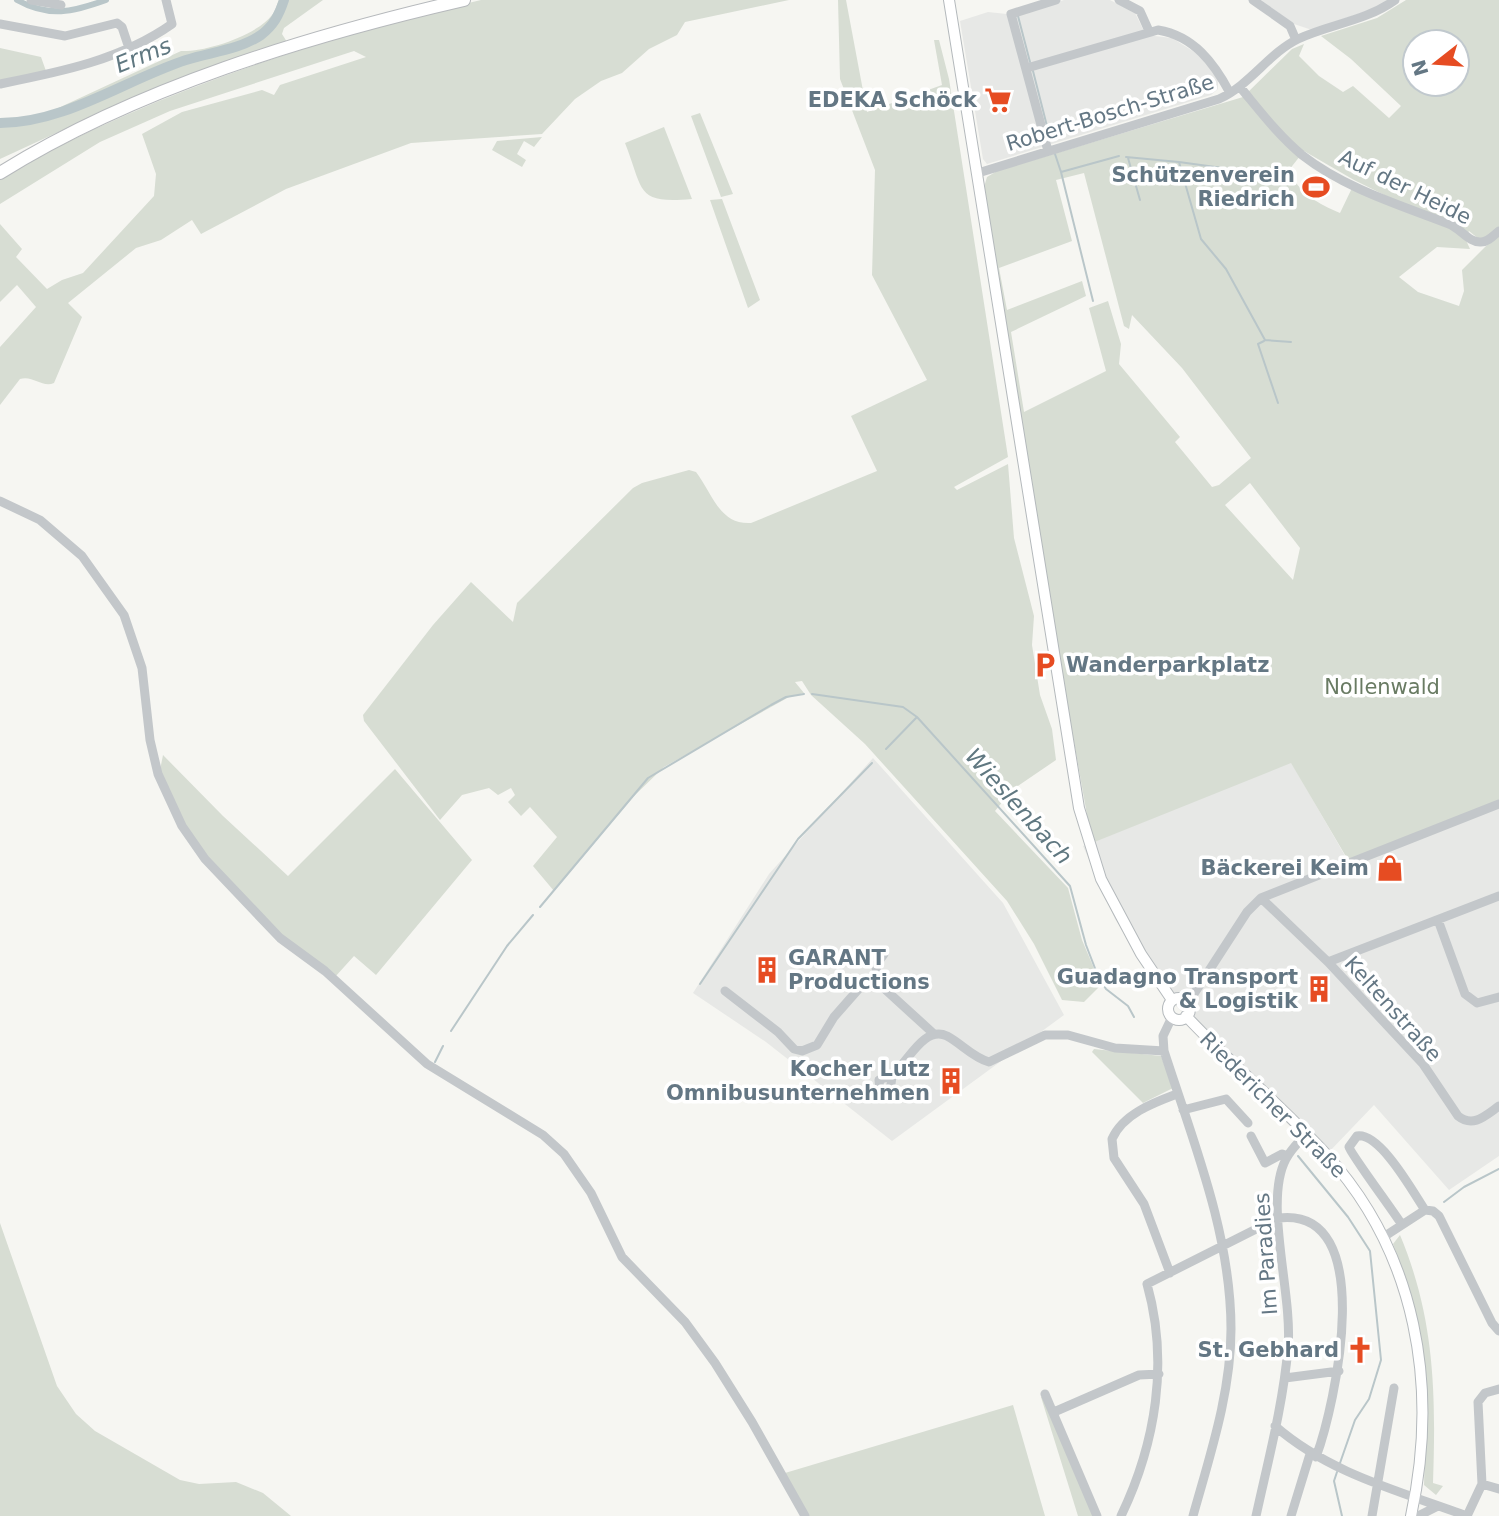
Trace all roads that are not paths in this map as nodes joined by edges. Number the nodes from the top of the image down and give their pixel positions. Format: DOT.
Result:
graph roads {
  1 [pos="32,0"];
  2 [pos="166,0"];
  3 [pos="464,0"];
  4 [pos="949,0"];
  5 [pos="1056,0"];
  6 [pos="1119,0"];
  7 [pos="1253,0"];
  8 [pos="1395,0"];
  9 [pos="61,5"];
  10 [pos="0,24"];
  11 [pos="1149,31"];
  12 [pos="1296,40"];
  13 [pos="129,48"];
  14 [pos="1027,68"];
  15 [pos="0,84"];
  16 [pos="1240,87"];
  17 [pos="1230,93"];
  18 [pos="1048,150"];
  19 [pos="0,173"];
  20 [pos="978,173"];
  21 [pos="1499,231"];
  22 [pos="0,501"];
  23 [pos="1499,804"];
  24 [pos="1499,896"];
  25 [pos="1261,898"];
  26 [pos="1438,920"];
  27 [pos="884,954"];
  28 [pos="1328,962"];
  29 [pos="875,976"];
  30 [pos="725,991"];
  31 [pos="1499,997"];
  32 [pos="1172,1000"];
  33 [pos="1188,1003"];
  34 [pos="1186,1016"];
  35 [pos="1172,1017"];
  36 [pos="934,1034"];
  37 [pos="1162,1040"];
  38 [pos="1138,1049"];
  39 [pos="1164,1051"];
  40 [pos="892,1076"];
  41 [pos="1177,1094"];
  42 [pos="1499,1106"];
  43 [pos="1183,1110"];
  44 [pos="1248,1123"];
  45 [pos="1306,1134"];
  46 [pos="1251,1136"];
  47 [pos="1287,1156"];
  48 [pos="1425,1210"];
  49 [pos="1278,1218"];
  50 [pos="1402,1225"];
  51 [pos="1385,1236"];
  52 [pos="1223,1248"];
  53 [pos="1170,1273"];
  54 [pos="1499,1331"];
  55 [pos="1339,1371"];
  56 [pos="1159,1374"];
  57 [pos="1285,1378"];
  58 [pos="1394,1388"];
  59 [pos="1499,1390"];
  60 [pos="1045,1394"];
  61 [pos="1054,1412"];
  62 [pos="1275,1426"];
  63 [pos="1313,1456"];
  64 [pos="1482,1484"];
  65 [pos="1377,1485"];
  66 [pos="1499,1489"];
  67 [pos="1415,1497"];
  68 [pos="1440,1506"];
  69 [pos="805,1516"];
  70 [pos="1097,1516"];
  71 [pos="1121,1516"];
  72 [pos="1193,1516"];
  73 [pos="1256,1516"];
  74 [pos="1291,1516"];
  75 [pos="1373,1516"];
  76 [pos="1411,1516"];
  77 [pos="1418,1516"];
  78 [pos="1467,1516"];
  1 -- 9 [label="street"];
  2 -- 13 [label="street"];
  3 -- 19 [label="highway"];
  4 -- 20 [label="main road"];
  5 -- 14 [label="street"];
  6 -- 11 [label="street"];
  7 -- 12 [label="street"];
  8 -- 12 [label="street, Robert-Bosch-Straße"];
  10 -- 13 [label="street"];
  11 -- 14 [label="street"];
  11 -- 17 [label="street"];
  12 -- 16 [label="street, Robert-Bosch-Straße"];
  13 -- 15 [label="street"];
  14 -- 18 [label="street"];
  16 -- 17 [label="street, Robert-Bosch-Straße"];
  16 -- 21 [label="street, Auf der Heide"];
  17 -- 18 [label="street, Robert-Bosch-Straße"];
  18 -- 20 [label="street, Robert-Bosch-Straße"];
  20 -- 32 [label="main road"];
  22 -- 69 [label="street"];
  23 -- 25 [label="street"];
  24 -- 26 [label="street"];
  25 -- 28 [label="street, Keltenstraße"];
  25 -- 33 [label="street"];
  26 -- 28 [label="street"];
  26 -- 31 [label="street"];
  27 -- 29 [label="street"];
  28 -- 42 [label="street, Keltenstraße"];
  29 -- 30 [label="street"];
  29 -- 36 [label="street"];
  32 -- 33 [label="main road"];
  32 -- 35 [label="main road"];
  33 -- 34 [label="main road"];
  34 -- 35 [label="main road"];
  34 -- 45 [label="main road, Riedericher Straße"];
  35 -- 37 [label="street"];
  36 -- 38 [label="street"];
  36 -- 40 [label="street"];
  37 -- 38 [label="street"];
  37 -- 39 [label="street"];
  38 -- 39 [label="street"];
  39 -- 41 [label="street"];
  41 -- 43 [label="street"];
  41 -- 53 [label="street"];
  43 -- 44 [label="street"];
  43 -- 52 [label="street"];
  45 -- 47 [label="street, Im Paradies"];
  45 -- 51 [label="main road, Riedericher Straße"];
  46 -- 47 [label="street, Im Paradies"];
  47 -- 49 [label="street, Im Paradies"];
  48 -- 50 [label="street"];
  48 -- 50 [label="street"];
  48 -- 54 [label="street"];
  49 -- 52 [label="street"];
  49 -- 55 [label="street"];
  49 -- 57 [label="street, Im Paradies"];
  50 -- 51 [label="street"];
  51 -- 67 [label="main road, Riedericher Straße"];
  52 -- 53 [label="street"];
  52 -- 72 [label="street"];
  53 -- 56 [label="street"];
  55 -- 57 [label="street"];
  55 -- 63 [label="street"];
  56 -- 61 [label="street"];
  56 -- 71 [label="street"];
  57 -- 62 [label="street, Im Paradies"];
  58 -- 65 [label="street"];
  59 -- 64 [label="street"];
  60 -- 61 [label="street"];
  61 -- 70 [label="street"];
  62 -- 63 [label="street"];
  62 -- 73 [label="street, Im Paradies"];
  63 -- 65 [label="street"];
  63 -- 74 [label="street"];
  64 -- 66 [label="street"];
  64 -- 78 [label="street"];
  65 -- 67 [label="street"];
  65 -- 75 [label="street"];
  67 -- 68 [label="street"];
  67 -- 76 [label="main road, Riedericher Straße"];
  68 -- 77 [label="street"];
  68 -- 78 [label="street"];
}
